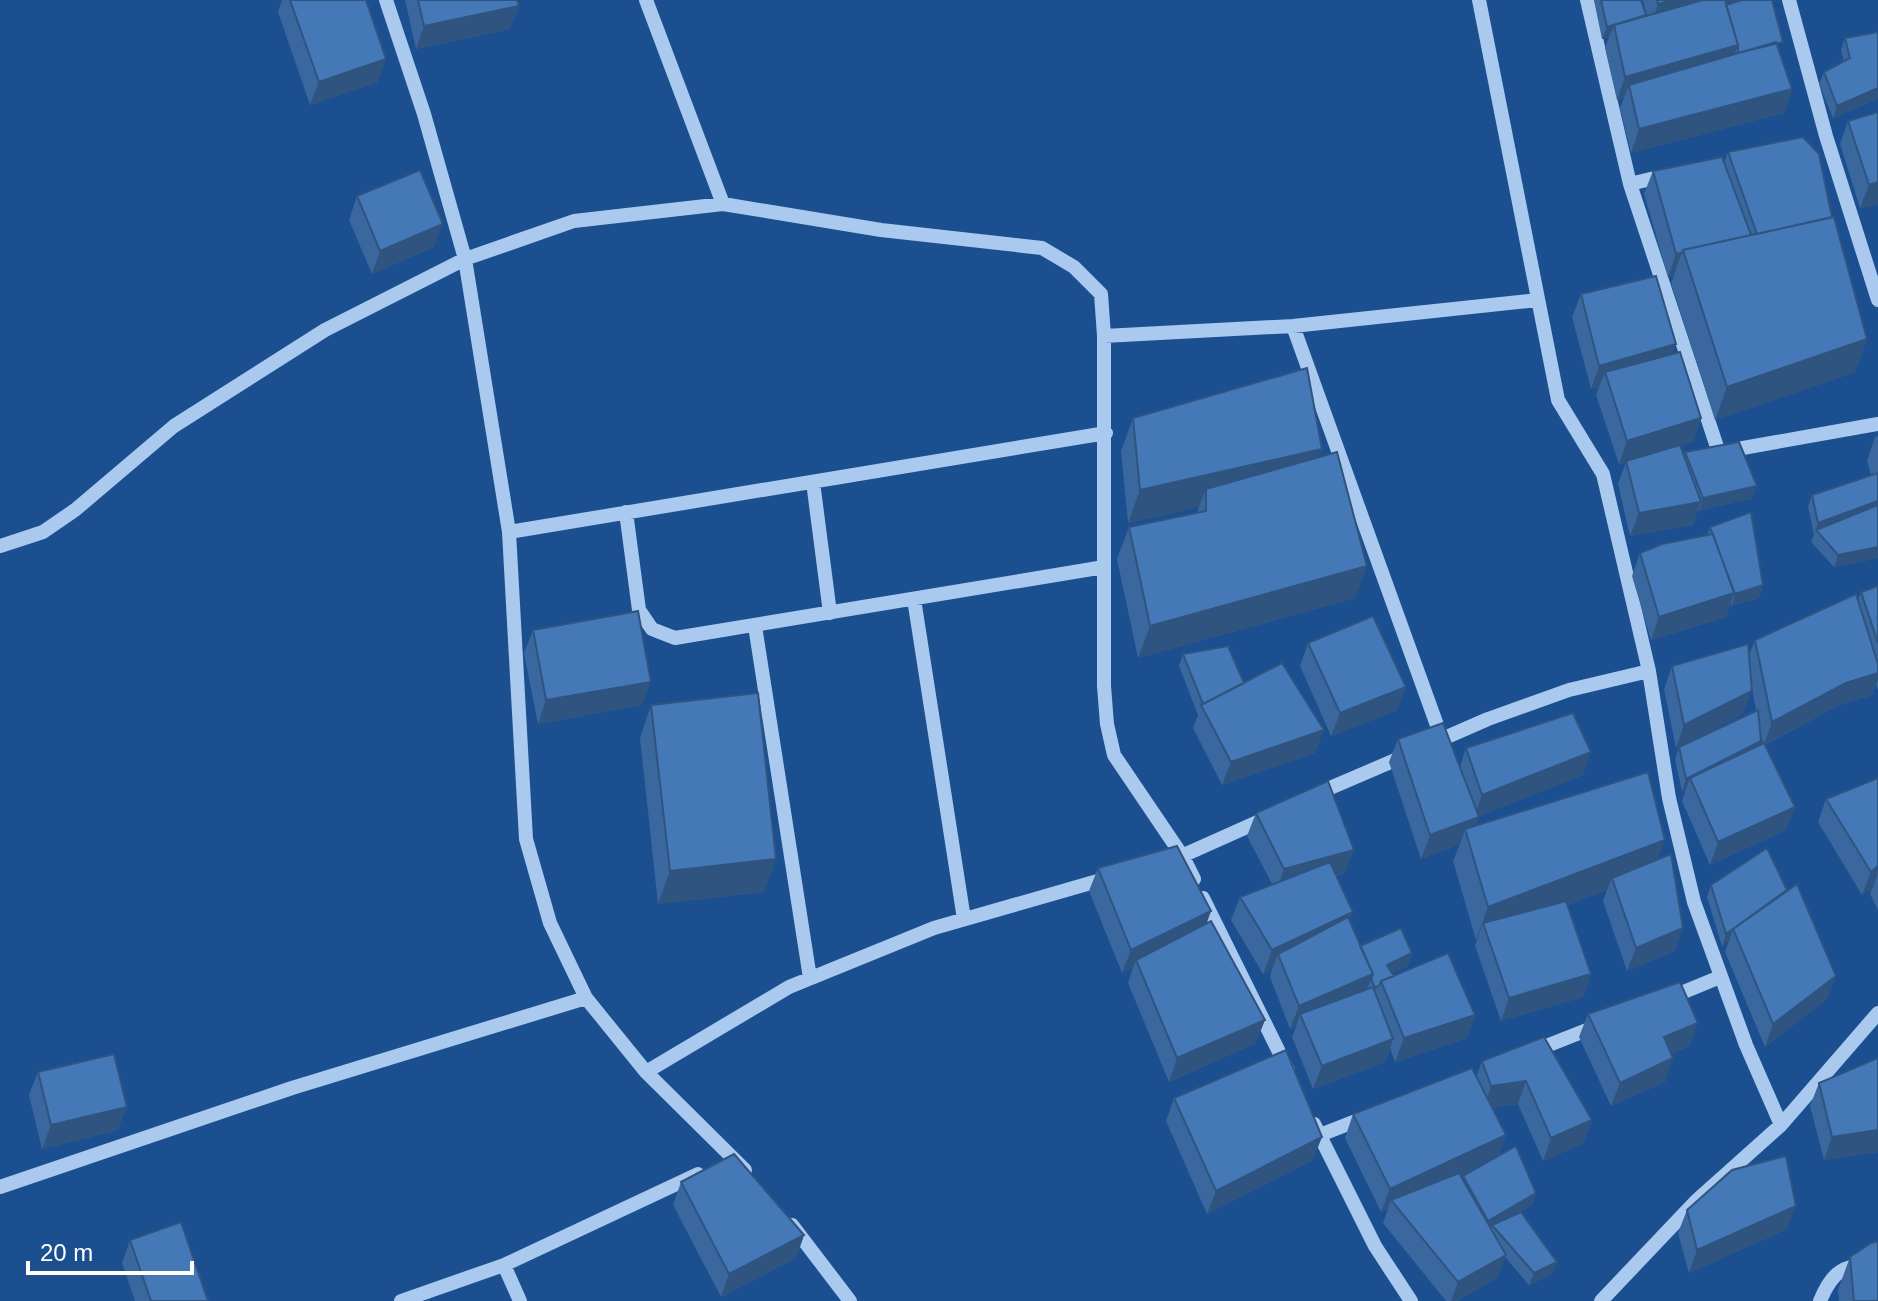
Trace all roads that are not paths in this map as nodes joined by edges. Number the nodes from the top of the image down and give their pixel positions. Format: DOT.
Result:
graph roads {
  1 [pos="386,0"];
  2 [pos="646,0"];
  3 [pos="1479,0"];
  4 [pos="1587,0"];
  5 [pos="1789,0"];
  6 [pos="1685,170"];
  7 [pos="1630,184"];
  8 [pos="723,204"];
  9 [pos="465,259"];
  10 [pos="1538,300"];
  11 [pos="1878,300"];
  12 [pos="1293,326"];
  13 [pos="1104,336"];
  14 [pos="1878,424"];
  15 [pos="1106,433"];
  16 [pos="813,482"];
  17 [pos="626,512"];
  18 [pos="509,532"];
  19 [pos="0,546"];
  20 [pos="1104,567"];
  21 [pos="914,599"];
  22 [pos="830,613"];
  23 [pos="755,626"];
  24 [pos="1649,671"];
  25 [pos="1442,739"];
  26 [pos="1301,801"];
  27 [pos="1278,812"];
  28 [pos="1183,857"];
  29 [pos="1154,865"];
  30 [pos="1125,873"];
  31 [pos="964,919"];
  32 [pos="1720,977"];
  33 [pos="810,978"];
  34 [pos="586,998"];
  35 [pos="1661,1001"];
  36 [pos="1878,1013"];
  37 [pos="1616,1018"];
  38 [pos="1512,1059"];
  39 [pos="646,1072"];
  40 [pos="1292,1079"];
  41 [pos="1306,1107"];
  42 [pos="1379,1112"];
  43 [pos="1781,1125"];
  44 [pos="1320,1135"];
  45 [pos="734,1157"];
  46 [pos="720,1163"];
  47 [pos="705,1170"];
  48 [pos="753,1179"];
  49 [pos="0,1187"];
  50 [pos="781,1212"];
  51 [pos="1878,1261"];
  52 [pos="504,1265"];
  53 [pos="401,1301"];
  54 [pos="520,1301"];
  55 [pos="850,1301"];
  56 [pos="1411,1301"];
  57 [pos="1601,1301"];
  58 [pos="1820,1301"];
  1 -- 9 [label="street"];
  2 -- 8 [label="street"];
  3 -- 10 [label="street"];
  4 -- 7 [label="street"];
  5 -- 11 [label="street"];
  6 -- 7 [label="street"];
  7 -- 14 [label="street"];
  8 -- 9 [label="street"];
  8 -- 13 [label="street"];
  9 -- 18 [label="street"];
  9 -- 19 [label="street"];
  10 -- 12 [label="street"];
  10 -- 24 [label="street"];
  12 -- 13 [label="street"];
  12 -- 25 [label="street"];
  13 -- 15 [label="street"];
  15 -- 16 [label="street"];
  15 -- 20 [label="street"];
  16 -- 17 [label="street"];
  16 -- 22 [label="street"];
  17 -- 18 [label="street"];
  17 -- 23 [label="street"];
  18 -- 34 [label="street"];
  20 -- 21 [label="street"];
  20 -- 28 [label="street"];
  21 -- 22 [label="street"];
  21 -- 31 [label="street"];
  22 -- 23 [label="street"];
  23 -- 33 [label="street"];
  24 -- 25 [label="street"];
  24 -- 32 [label="street"];
  25 -- 26 [label="street"];
  27 -- 28 [label="street"];
  28 -- 29 [label="street"];
  28 -- 40 [label="street"];
  30 -- 31 [label="street"];
  31 -- 33 [label="street"];
  32 -- 35 [label="street"];
  32 -- 43 [label="street"];
  33 -- 39 [label="street"];
  34 -- 39 [label="street"];
  34 -- 49 [label="street"];
  36 -- 43 [label="street"];
  37 -- 38 [label="street"];
  39 -- 45 [label="street"];
  41 -- 44 [label="street"];
  42 -- 44 [label="street"];
  43 -- 57 [label="street"];
  44 -- 56 [label="street"];
  45 -- 46 [label="street"];
  45 -- 48 [label="street"];
  47 -- 52 [label="street"];
  50 -- 55 [label="street"];
  51 -- 58 [label="street"];
  52 -- 53 [label="street"];
  52 -- 54 [label="street"];
}
